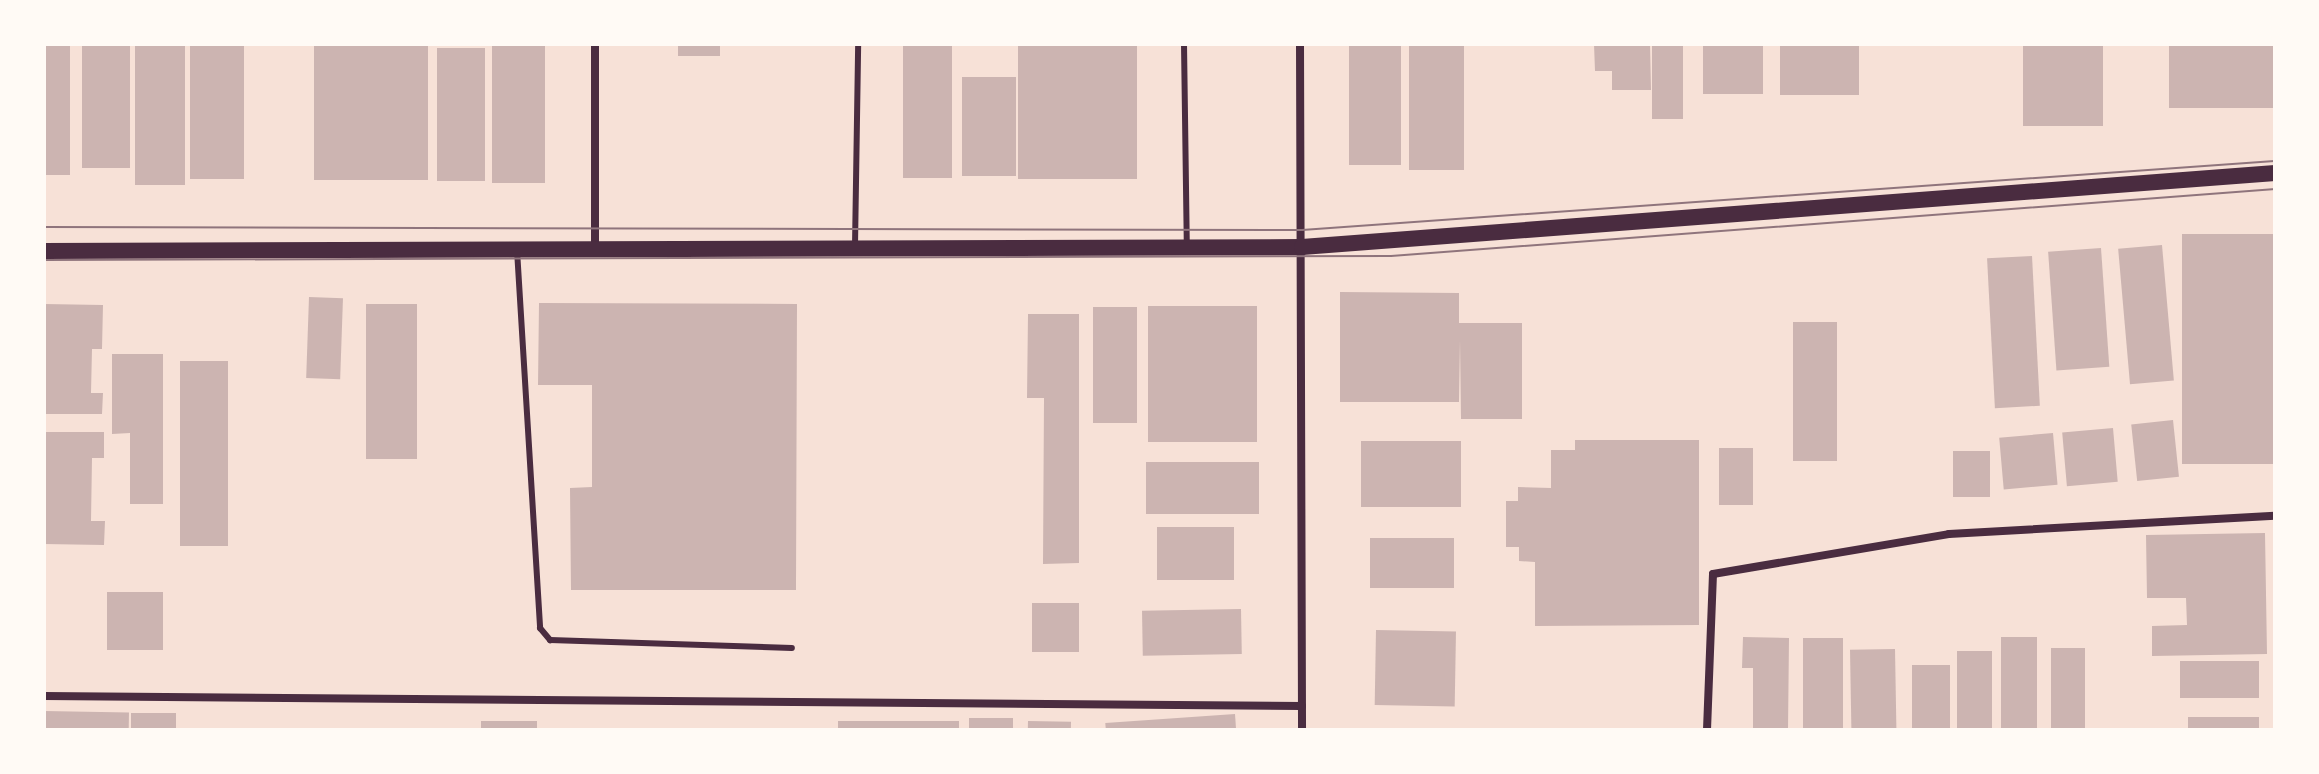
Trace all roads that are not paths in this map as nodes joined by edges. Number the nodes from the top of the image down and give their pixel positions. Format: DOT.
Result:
graph roads {
  1 [pos="595,44"];
  2 [pos="858,44"];
  3 [pos="1184,44"];
  4 [pos="1300,44"];
  5 [pos="2275,173"];
  6 [pos="517,246"];
  7 [pos="595,246"];
  8 [pos="855,246"];
  9 [pos="1187,247"];
  10 [pos="1302,247"];
  11 [pos="44,251"];
  12 [pos="2275,516"];
  13 [pos="792,648"];
  14 [pos="44,696"];
  15 [pos="1302,706"];
  16 [pos="1302,730"];
  17 [pos="1707,730"];
  1 -- 7 [label="street"];
  2 -- 8 [label="lane"];
  3 -- 9 [label="lane"];
  4 -- 10 [label="street"];
  5 -- 10 [label="main road"];
  6 -- 7 [label="main road"];
  6 -- 11 [label="main road"];
  6 -- 13 [label="lane"];
  7 -- 8 [label="main road"];
  8 -- 9 [label="main road"];
  9 -- 10 [label="main road"];
  10 -- 15 [label="street"];
  12 -- 17 [label="street"];
  14 -- 15 [label="street"];
  15 -- 16 [label="street"];
}
